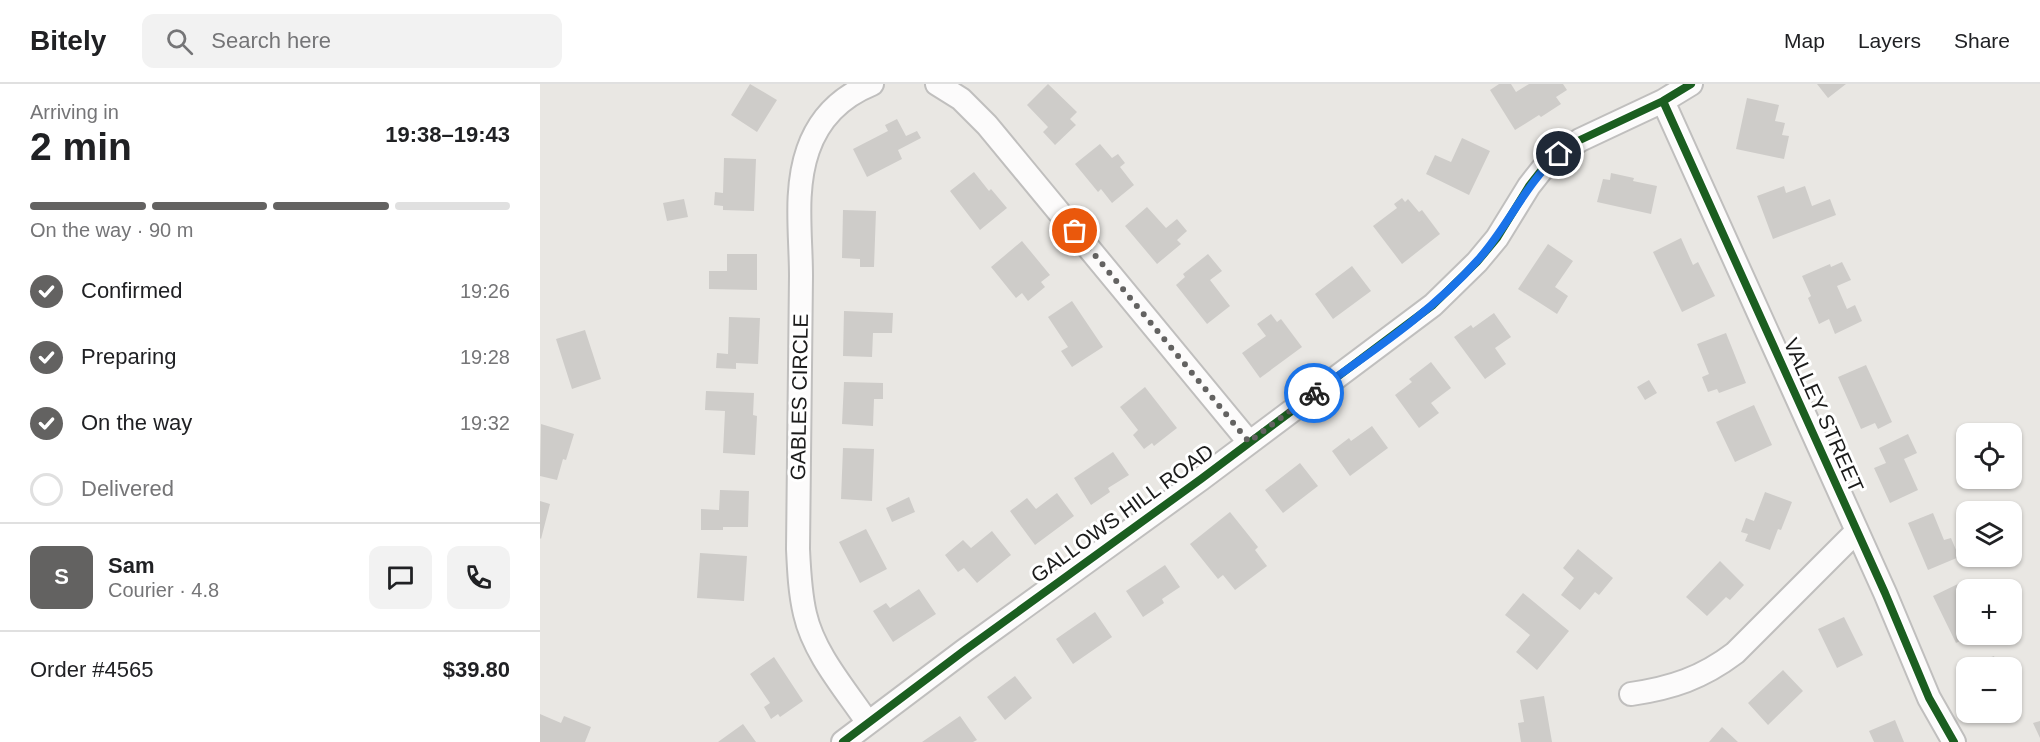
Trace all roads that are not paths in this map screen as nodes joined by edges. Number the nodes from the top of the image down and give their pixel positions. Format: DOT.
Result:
graph roads {
  1 [pos="872,84"];
  2 [pos="937,84"];
  3 [pos="1691,84"];
  4 [pos="1664,101"];
  5 [pos="1249,442"];
  6 [pos="1857,531"];
  7 [pos="1631,694"];
  8 [pos="868,723"];
  9 [pos="843,742"];
  10 [pos="1954,742"];
  1 -- 8 [label="street, GABLES CIRCLE"];
  2 -- 5 [label="street"];
  3 -- 4 [label="street, GALLOWS HILL ROAD"];
  4 -- 5 [label="street, GALLOWS HILL ROAD"];
  4 -- 6 [label="street, VALLEY STREET"];
  5 -- 8 [label="street, GALLOWS HILL ROAD"];
  6 -- 7 [label="street"];
  6 -- 10 [label="street, VALLEY STREET"];
  8 -- 9 [label="street, GALLOWS HILL ROAD"];
}
